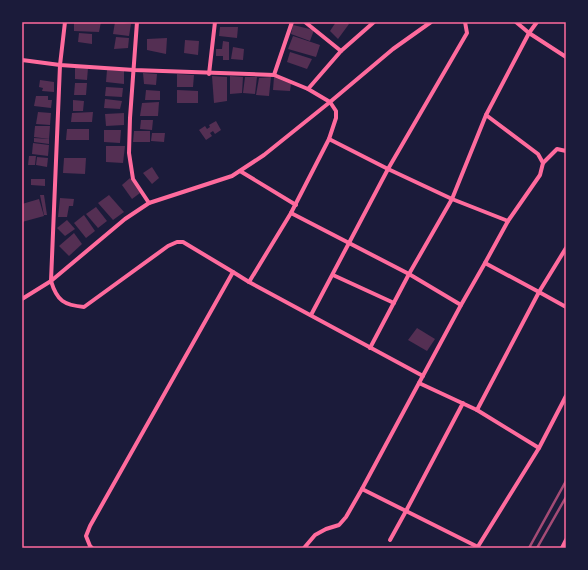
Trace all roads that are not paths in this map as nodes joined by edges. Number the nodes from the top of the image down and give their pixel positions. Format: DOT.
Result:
graph roads {
  1 [pos="65,22"];
  2 [pos="137,22"];
  3 [pos="214,22"];
  4 [pos="292,22"];
  5 [pos="306,22"];
  6 [pos="374,22"];
  7 [pos="431,22"];
  8 [pos="465,22"];
  9 [pos="516,22"];
  10 [pos="537,22"];
  11 [pos="529,33"];
  12 [pos="341,51"];
  13 [pos="566,57"];
  14 [pos="22,60"];
  15 [pos="60,65"];
  16 [pos="134,70"];
  17 [pos="209,74"];
  18 [pos="274,75"];
  19 [pos="308,89"];
  20 [pos="330,102"];
  21 [pos="486,114"];
  22 [pos="329,139"];
  23 [pos="566,150"];
  24 [pos="543,163"];
  25 [pos="388,169"];
  26 [pos="240,171"];
  27 [pos="452,199"];
  28 [pos="149,204"];
  29 [pos="296,205"];
  30 [pos="291,213"];
  31 [pos="508,221"];
  32 [pos="350,244"];
  33 [pos="566,248"];
  34 [pos="485,264"];
  35 [pos="232,272"];
  36 [pos="409,274"];
  37 [pos="333,275"];
  38 [pos="51,281"];
  39 [pos="249,282"];
  40 [pos="539,292"];
  41 [pos="22,299"];
  42 [pos="394,303"];
  43 [pos="461,305"];
  44 [pos="566,307"];
  45 [pos="311,315"];
  46 [pos="370,348"];
  47 [pos="424,376"];
  48 [pos="419,383"];
  49 [pos="566,396"];
  50 [pos="463,403"];
  51 [pos="478,410"];
  52 [pos="539,448"];
  53 [pos="362,489"];
  54 [pos="406,510"];
  55 [pos="390,540"];
  56 [pos="566,542"];
  57 [pos="92,548"];
  58 [pos="304,548"];
  59 [pos="478,548"];
  60 [pos="562,548"];
  1 -- 15 [label="street"];
  2 -- 16 [label="street"];
  3 -- 17 [label="street"];
  4 -- 18 [label="street"];
  5 -- 12 [label="street"];
  6 -- 12 [label="street"];
  7 -- 20 [label="street"];
  8 -- 25 [label="street"];
  9 -- 11 [label="street"];
  10 -- 11 [label="street"];
  11 -- 13 [label="street"];
  11 -- 21 [label="street"];
  12 -- 19 [label="street"];
  14 -- 15 [label="street"];
  15 -- 16 [label="street"];
  15 -- 38 [label="street"];
  16 -- 17 [label="street"];
  16 -- 28 [label="street"];
  17 -- 18 [label="street"];
  18 -- 19 [label="street"];
  19 -- 20 [label="street"];
  20 -- 22 [label="street"];
  20 -- 26 [label="street"];
  21 -- 24 [label="street"];
  21 -- 27 [label="street"];
  22 -- 25 [label="street"];
  22 -- 29 [label="street"];
  23 -- 24 [label="street"];
  24 -- 31 [label="street"];
  25 -- 27 [label="street"];
  25 -- 32 [label="street"];
  26 -- 28 [label="street"];
  26 -- 29 [label="street"];
  27 -- 31 [label="street"];
  27 -- 36 [label="street"];
  28 -- 38 [label="street"];
  29 -- 30 [label="street"];
  30 -- 32 [label="street"];
  30 -- 39 [label="street"];
  31 -- 34 [label="street"];
  32 -- 36 [label="street"];
  32 -- 37 [label="street"];
  33 -- 40 [label="street"];
  34 -- 40 [label="street"];
  34 -- 43 [label="street"];
  35 -- 38 [label="street"];
  35 -- 39 [label="street"];
  35 -- 57 [label="street"];
  36 -- 42 [label="street"];
  36 -- 43 [label="street"];
  37 -- 42 [label="street"];
  37 -- 45 [label="street"];
  38 -- 41 [label="street"];
  39 -- 45 [label="street"];
  40 -- 44 [label="street"];
  40 -- 51 [label="street"];
  42 -- 46 [label="street"];
  43 -- 47 [label="street"];
  45 -- 46 [label="street"];
  46 -- 47 [label="street"];
  47 -- 48 [label="street"];
  48 -- 50 [label="street"];
  48 -- 53 [label="street"];
  49 -- 52 [label="street"];
  50 -- 51 [label="street"];
  50 -- 54 [label="street"];
  51 -- 52 [label="street"];
  52 -- 59 [label="street"];
  53 -- 54 [label="street"];
  53 -- 58 [label="street"];
  54 -- 55 [label="street"];
  54 -- 59 [label="street"];
  56 -- 60 [label="street"];
}
